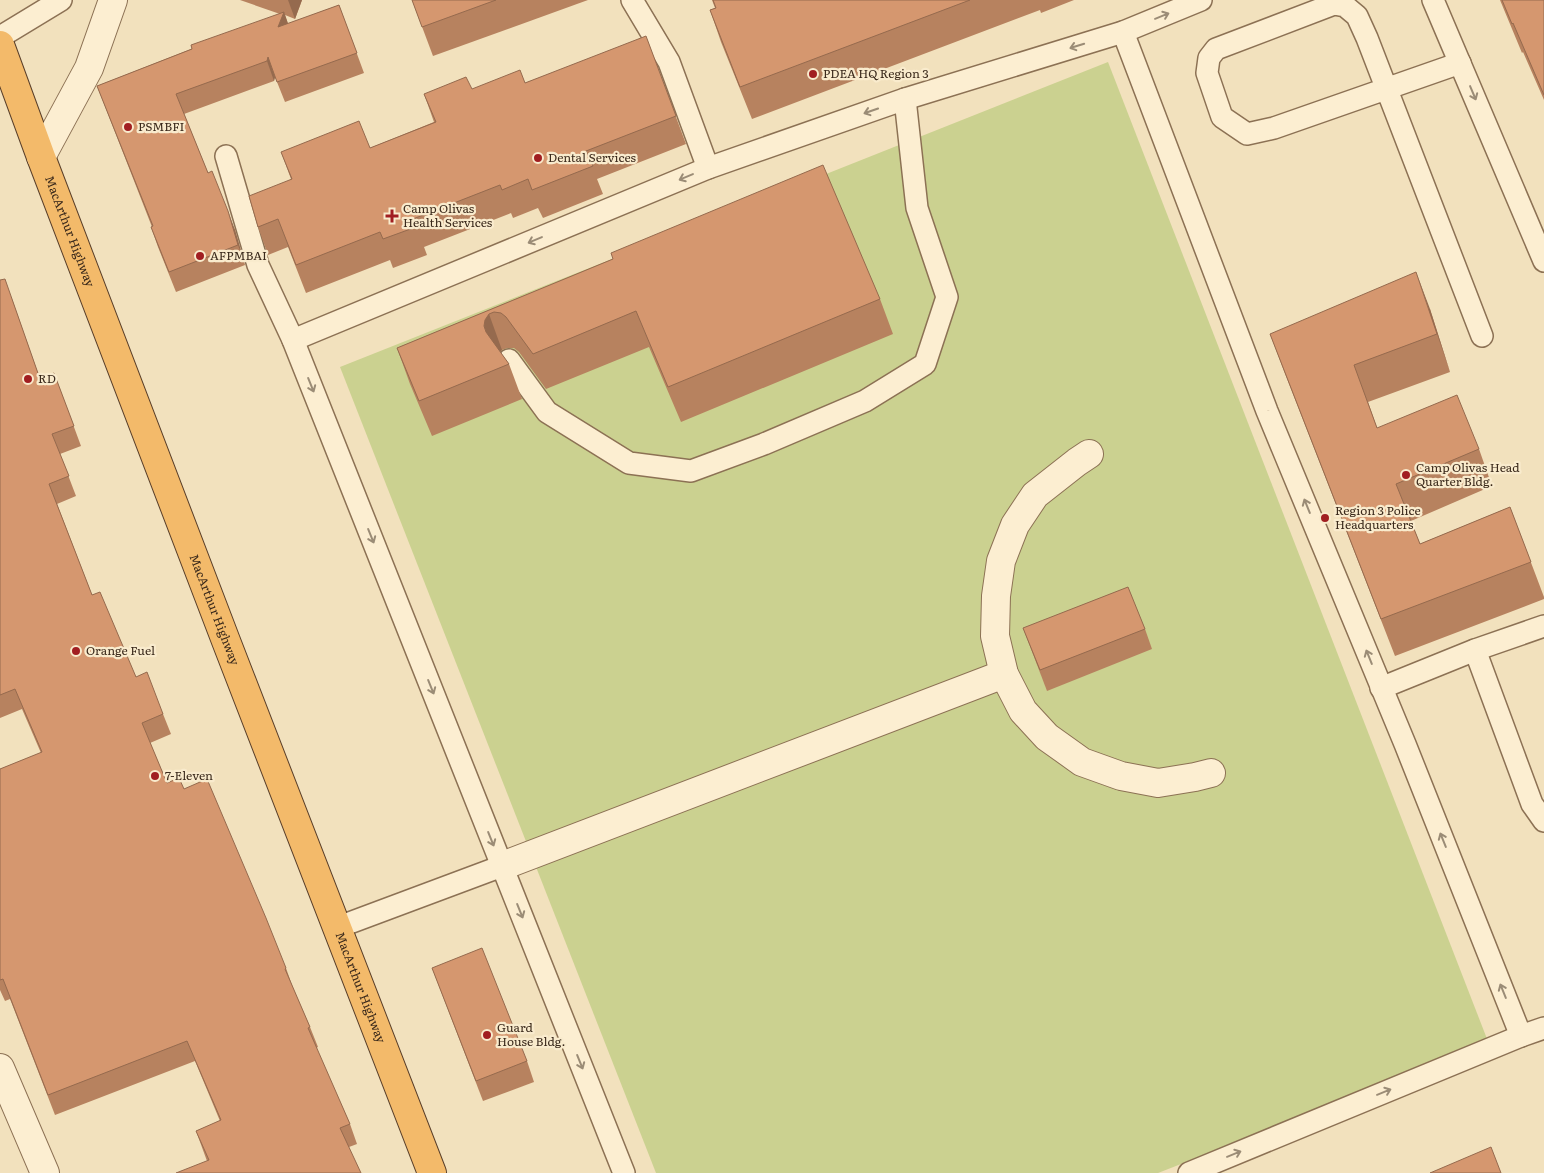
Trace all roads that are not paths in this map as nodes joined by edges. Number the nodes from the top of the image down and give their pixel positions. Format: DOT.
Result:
graph roads {
  1 [pos="61,0"];
  2 [pos="113,0"];
  3 [pos="632,0"];
  4 [pos="1201,0"];
  5 [pos="1433,0"];
  6 [pos="1123,32"];
  7 [pos="0,37"];
  8 [pos="0,45"];
  9 [pos="1460,63"];
  10 [pos="1387,89"];
  11 [pos="905,99"];
  12 [pos="226,156"];
  13 [pos="41,157"];
  14 [pos="708,168"];
  15 [pos="1544,261"];
  16 [pos="1482,336"];
  17 [pos="293,340"];
  18 [pos="508,360"];
  19 [pos="1090,454"];
  20 [pos="1544,626"];
  21 [pos="1475,650"];
  22 [pos="1004,674"];
  23 [pos="1381,688"];
  24 [pos="1211,773"];
  25 [pos="1544,821"];
  26 [pos="502,866"];
  27 [pos="336,928"];
  28 [pos="1544,1028"];
  29 [pos="1521,1036"];
  30 [pos="0,1068"];
  31 [pos="45,1173"];
  32 [pos="432,1173"];
  33 [pos="624,1173"];
  34 [pos="1189,1173"];
  1 -- 7 [label="lane"];
  2 -- 13 [label="street"];
  3 -- 14 [label="lane"];
  6 -- 4 [label="lane, one-way"];
  5 -- 9 [label="lane"];
  6 -- 11 [label="lane, one-way"];
  23 -- 6 [label="lane, one-way"];
  8 -- 13 [label="highway, MacArthur Highway"];
  9 -- 10 [label="lane"];
  9 -- 15 [label="lane, one-way"];
  10 -- 10 [label="lane"];
  10 -- 16 [label="lane"];
  11 -- 14 [label="lane, one-way"];
  11 -- 18 [label="lane"];
  12 -- 17 [label="lane"];
  13 -- 27 [label="highway, MacArthur Highway"];
  14 -- 17 [label="lane, one-way"];
  17 -- 26 [label="lane, one-way"];
  19 -- 22 [label="street"];
  20 -- 21 [label="lane"];
  21 -- 23 [label="lane"];
  21 -- 25 [label="lane"];
  22 -- 24 [label="street"];
  22 -- 26 [label="street"];
  29 -- 23 [label="lane, one-way"];
  26 -- 27 [label="lane"];
  26 -- 33 [label="lane, one-way"];
  27 -- 32 [label="highway, MacArthur Highway"];
  28 -- 29 [label="lane"];
  34 -- 29 [label="lane, one-way"];
  30 -- 31 [label="street"];
}
